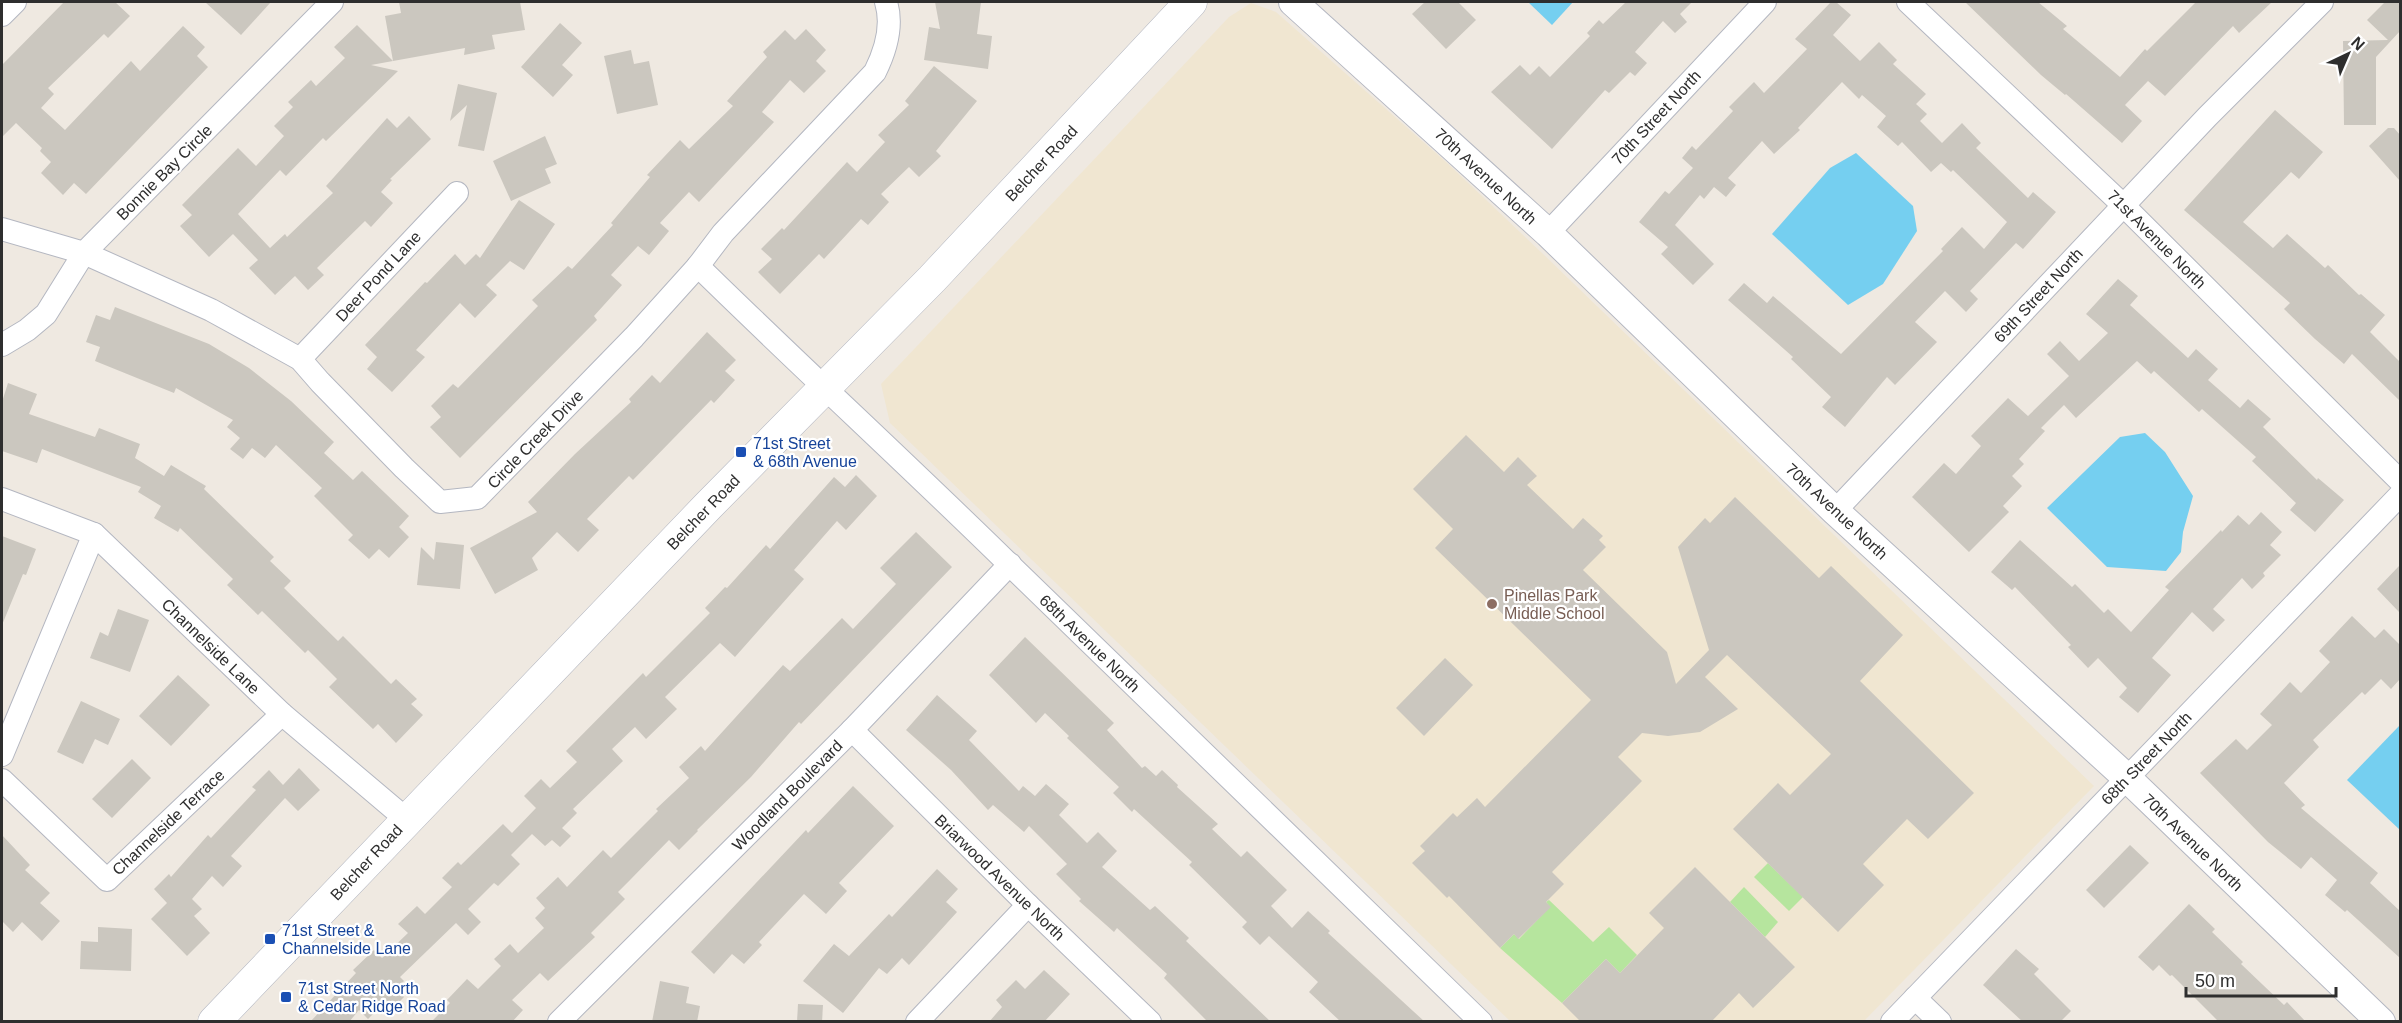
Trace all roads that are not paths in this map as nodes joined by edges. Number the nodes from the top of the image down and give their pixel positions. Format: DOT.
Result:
graph roads {
  1 [pos="15,2"];
  2 [pos="332,2"];
  3 [pos="885,2"];
  4 [pos="1191,2"];
  5 [pos="1293,2"];
  6 [pos="1765,2"];
  7 [pos="1908,2"];
  8 [pos="2322,2"];
  9 [pos="2,15"];
  10 [pos="457,193"];
  11 [pos="2123,205"];
  12 [pos="2,229"];
  13 [pos="1548,233"];
  14 [pos="84,253"];
  15 [pos="698,266"];
  16 [pos="2,345"];
  17 [pos="300,359"];
  18 [pos="826,388"];
  19 [pos="2400,481"];
  20 [pos="2400,495"];
  21 [pos="2,498"];
  22 [pos="1835,511"];
  23 [pos="94,534"];
  24 [pos="1010,564"];
  25 [pos="282,714"];
  26 [pos="852,730"];
  27 [pos="2,755"];
  28 [pos="2127,778"];
  29 [pos="2,780"];
  30 [pos="406,819"];
  31 [pos="1028,905"];
  32 [pos="1915,998"];
  33 [pos="571,1017"];
  34 [pos="214,1022"];
  35 [pos="917,1022"];
  36 [pos="1149,1022"];
  37 [pos="1481,1022"];
  38 [pos="1892,1022"];
  39 [pos="1940,1022"];
  40 [pos="2381,1022"];
  1 -- 9 [label="street"];
  2 -- 14 [label="street, Bonnie Bay Circle"];
  3 -- 15 [label="street, Circle Creek Drive"];
  4 -- 18 [label="main road, Belcher Road"];
  5 -- 13 [label="street, 70th Avenue North"];
  6 -- 13 [label="street, 70th Street North"];
  7 -- 11 [label="street, 71st Avenue North"];
  8 -- 11 [label="street, 69th Street North"];
  10 -- 17 [label="street, Deer Pond Lane"];
  11 -- 19 [label="street, 71st Avenue North"];
  11 -- 22 [label="street, 69th Street North"];
  12 -- 14 [label="street, Circle Creek Drive"];
  13 -- 22 [label="street, 70th Avenue North"];
  14 -- 16 [label="street, Bonnie Bay Circle"];
  14 -- 17 [label="street, Circle Creek Drive"];
  15 -- 17 [label="street, Circle Creek Drive"];
  15 -- 18 [label="street, 68th Avenue North"];
  18 -- 24 [label="street, 68th Avenue North"];
  18 -- 30 [label="main road, Belcher Road"];
  20 -- 28 [label="street, 68th Street North"];
  21 -- 23 [label="street, Channelside Lane"];
  22 -- 28 [label="street, 70th Avenue North"];
  23 -- 25 [label="street, Channelside Lane"];
  23 -- 27 [label="street"];
  24 -- 26 [label="street, Woodland Boulevard"];
  24 -- 37 [label="street, 68th Avenue North"];
  25 -- 29 [label="street, Channelside Terrace"];
  25 -- 30 [label="street, Channelside Lane"];
  26 -- 31 [label="street, Briarwood Avenue North"];
  26 -- 33 [label="street, Woodland Boulevard"];
  28 -- 32 [label="street, 68th Street North"];
  28 -- 40 [label="street, 70th Avenue North"];
  30 -- 34 [label="main road, Belcher Road"];
  31 -- 35 [label="street"];
  31 -- 36 [label="street, Briarwood Avenue North"];
  32 -- 38 [label="street, 68th Street North"];
  32 -- 39 [label="street"];
}
